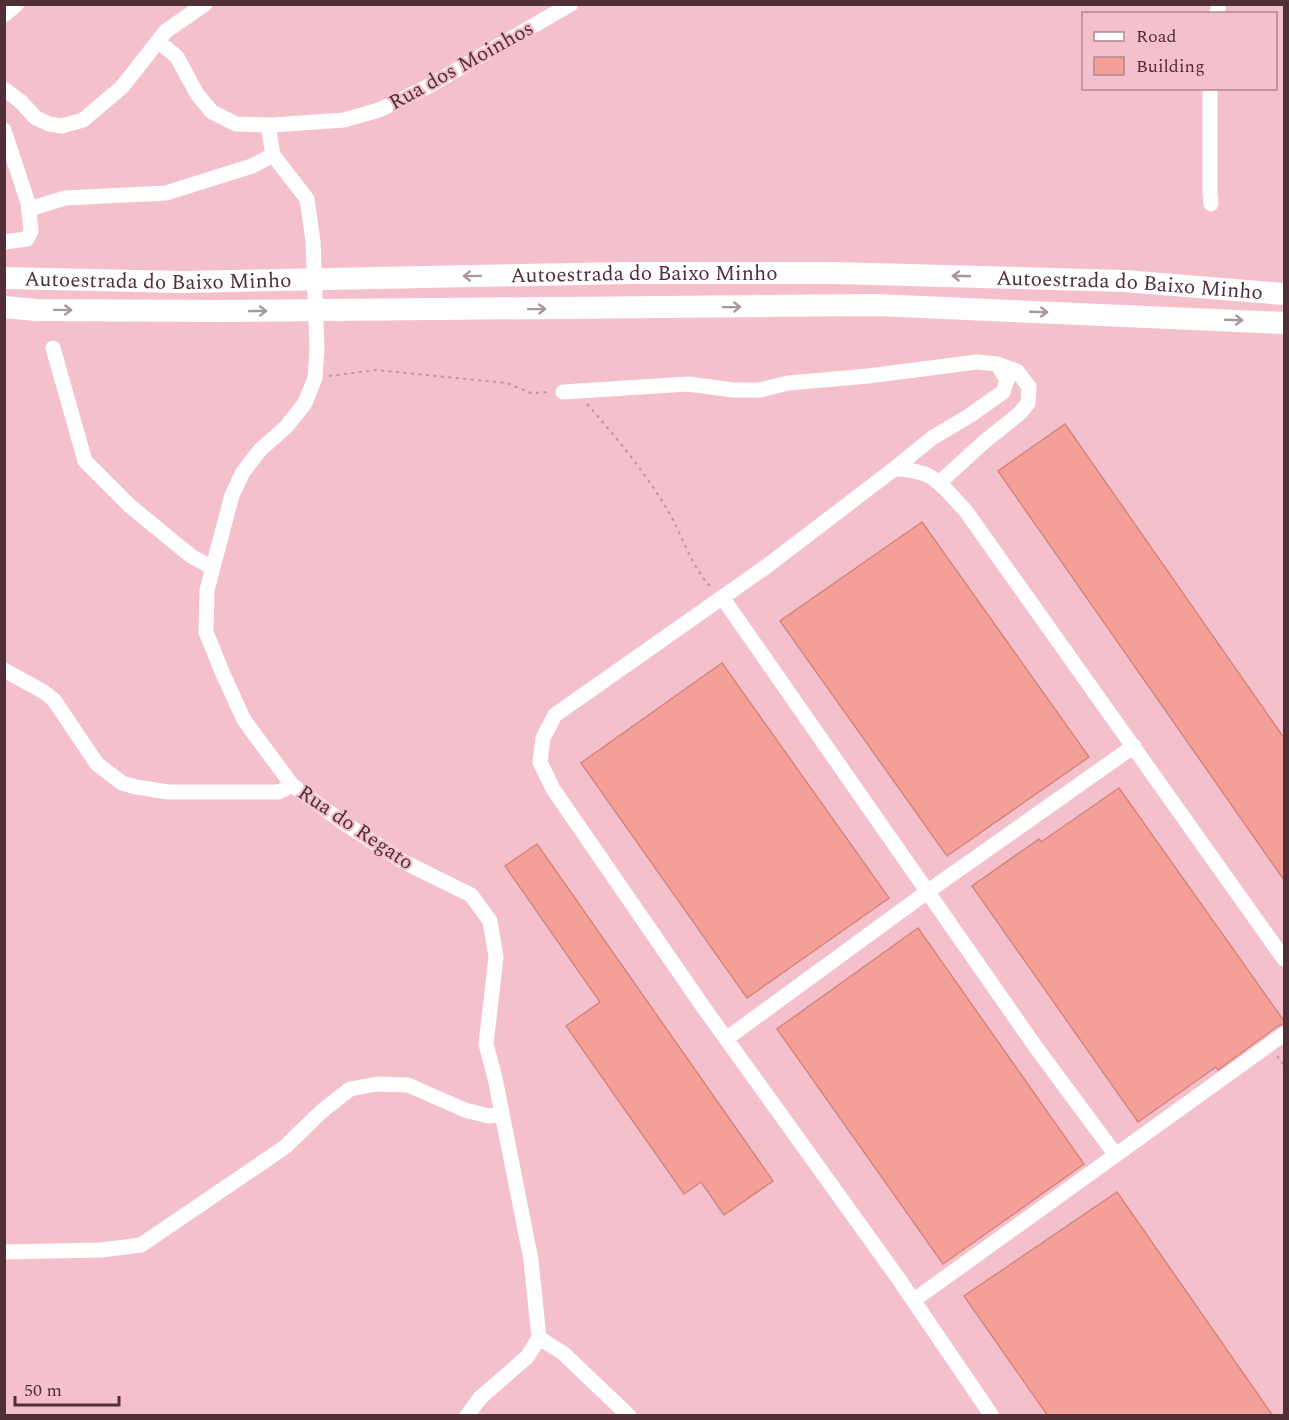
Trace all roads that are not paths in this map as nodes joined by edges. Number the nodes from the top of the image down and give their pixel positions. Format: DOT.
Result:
graph roads {
  1 [pos="17,4"];
  2 [pos="205,4"];
  3 [pos="571,4"];
  4 [pos="4,15"];
  5 [pos="158,41"];
  6 [pos="4,89"];
  7 [pos="1210,90"];
  8 [pos="268,125"];
  9 [pos="4,130"];
  10 [pos="273,155"];
  11 [pos="1211,204"];
  12 [pos="29,209"];
  13 [pos="4,242"];
  14 [pos="4,278"];
  15 [pos="1284,294"];
  16 [pos="4,307"];
  17 [pos="1284,323"];
  18 [pos="53,348"];
  19 [pos="997,364"];
  20 [pos="563,392"];
  21 [pos="894,469"];
  22 [pos="939,483"];
  23 [pos="213,568"];
  24 [pos="722,597"];
  25 [pos="4,670"];
  26 [pos="1134,746"];
  27 [pos="292,785"];
  28 [pos="927,892"];
  29 [pos="1284,959"];
  30 [pos="1284,1034"];
  31 [pos="726,1039"];
  32 [pos="502,1114"];
  33 [pos="1115,1154"];
  34 [pos="4,1252"];
  35 [pos="914,1300"];
  36 [pos="539,1338"];
  37 [pos="466,1416"];
  38 [pos="629,1416"];
  39 [pos="992,1416"];
  1 -- 4 [label="street"];
  2 -- 5 [label="street"];
  3 -- 8 [label="street, Rua dos Moinhos"];
  5 -- 6 [label="street"];
  5 -- 8 [label="street, Rua dos Moinhos"];
  7 -- 11 [label="street"];
  8 -- 10 [label="street, Rua do Regato"];
  9 -- 12 [label="street"];
  10 -- 12 [label="street"];
  10 -- 23 [label="street, Rua do Regato"];
  12 -- 13 [label="street"];
  15 -- 14 [label="highway, Autoestrada do Baixo Minho, one-way"];
  16 -- 17 [label="highway, Autoestrada do Baixo Minho, one-way"];
  18 -- 23 [label="street"];
  19 -- 20 [label="street"];
  19 -- 21 [label="street"];
  19 -- 22 [label="street"];
  21 -- 22 [label="street"];
  21 -- 24 [label="street"];
  22 -- 26 [label="street"];
  23 -- 27 [label="street, Rua do Regato"];
  24 -- 28 [label="street"];
  24 -- 31 [label="street"];
  25 -- 27 [label="street"];
  26 -- 28 [label="street"];
  26 -- 29 [label="street"];
  27 -- 32 [label="street, Rua do Regato"];
  28 -- 31 [label="street"];
  28 -- 33 [label="street"];
  30 -- 33 [label="street"];
  31 -- 35 [label="street"];
  32 -- 34 [label="street"];
  32 -- 36 [label="street, Rua do Regato"];
  33 -- 35 [label="street"];
  35 -- 39 [label="street"];
  36 -- 37 [label="street"];
  36 -- 38 [label="street"];
}
